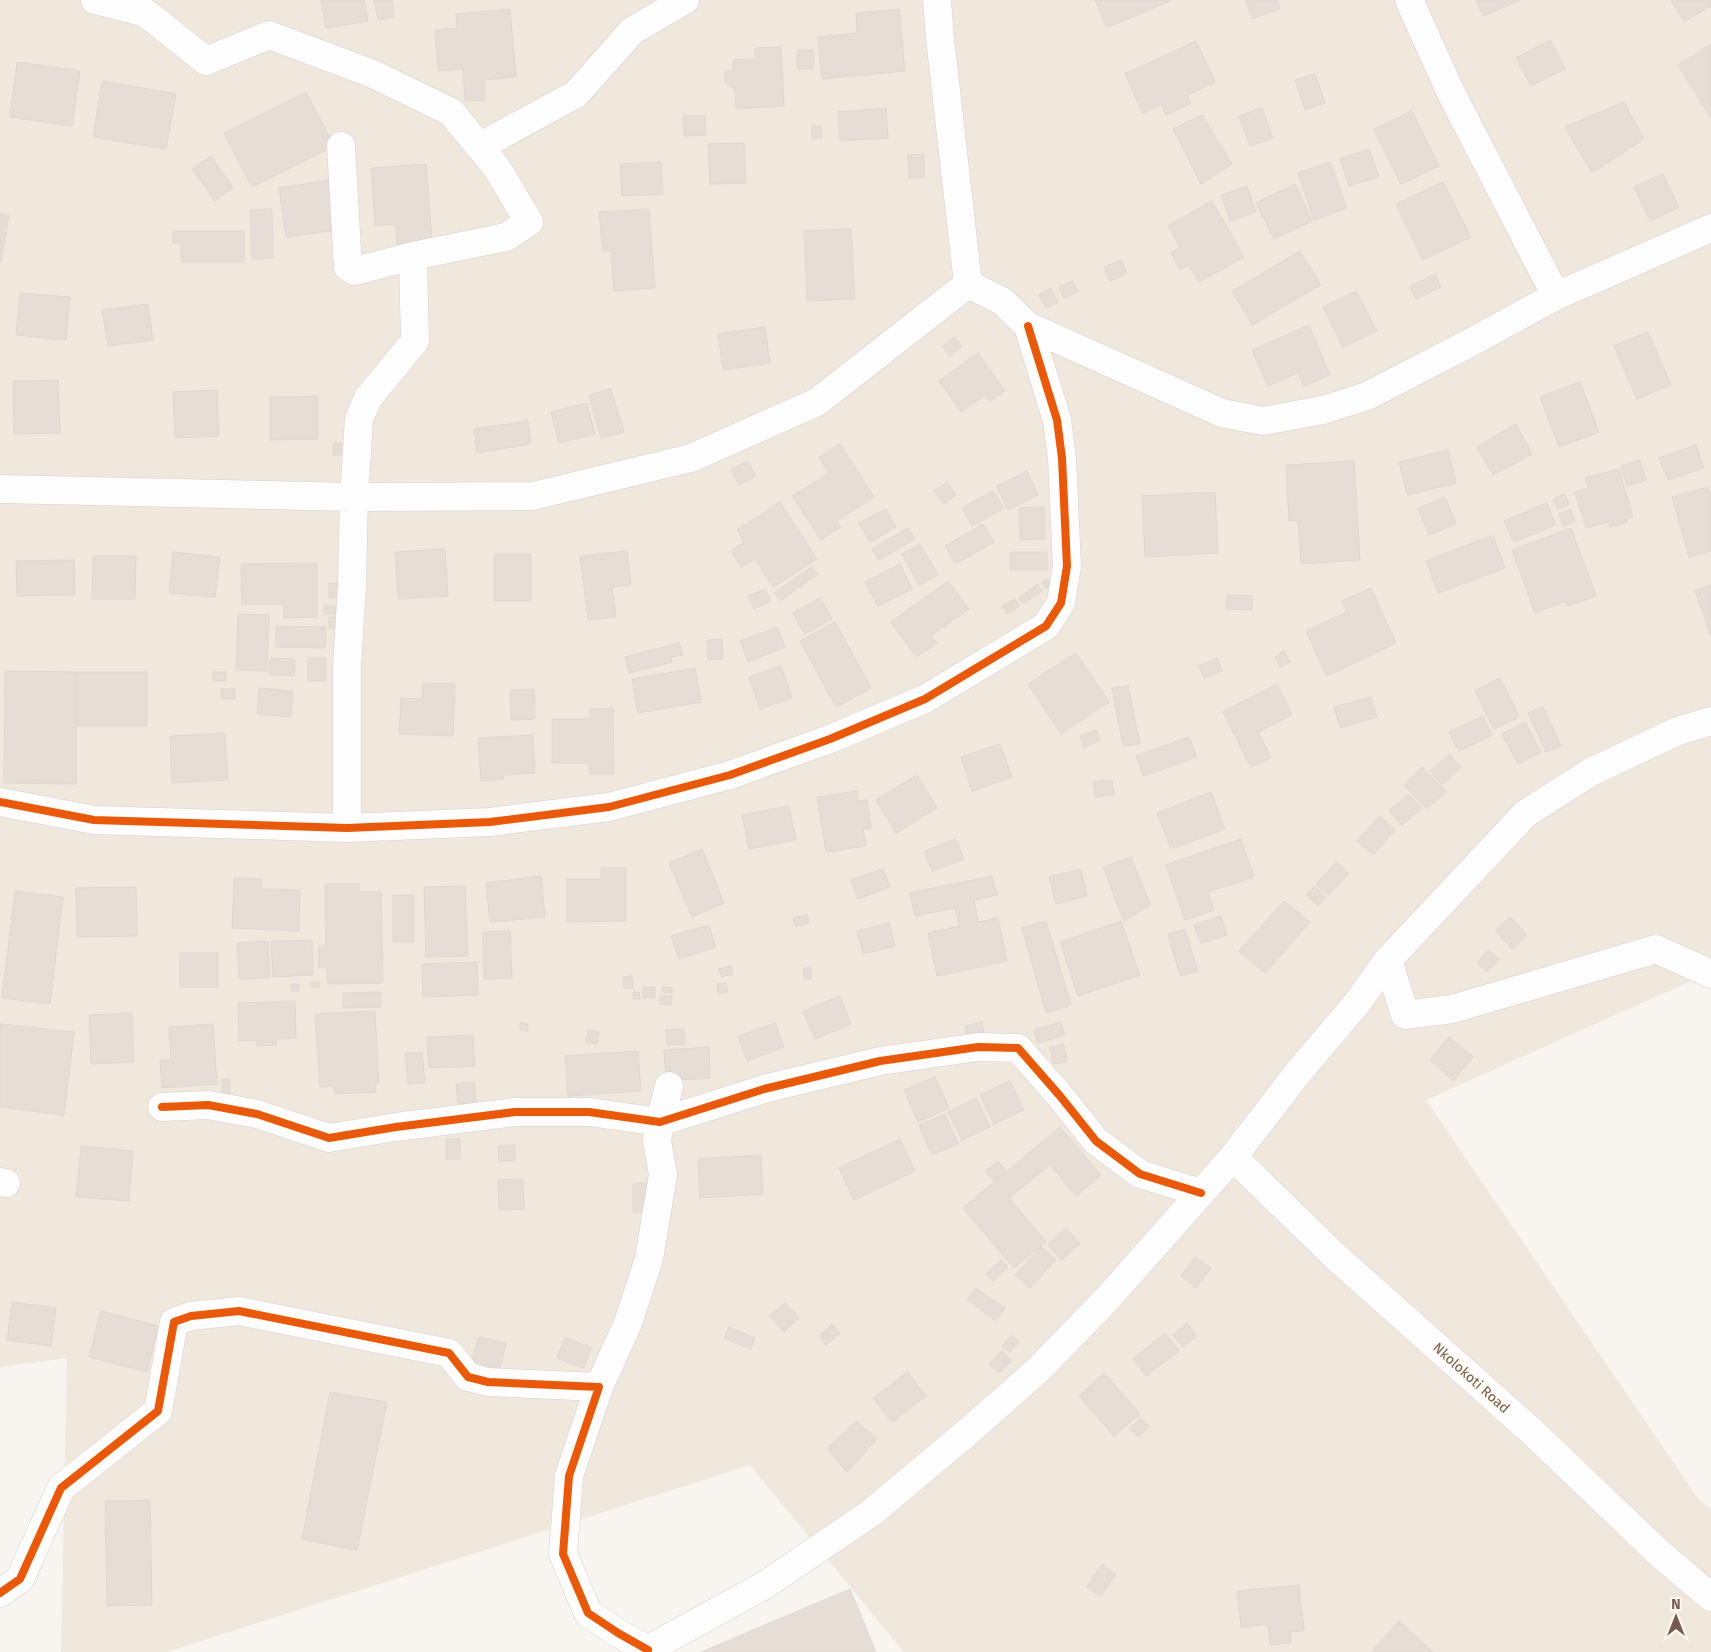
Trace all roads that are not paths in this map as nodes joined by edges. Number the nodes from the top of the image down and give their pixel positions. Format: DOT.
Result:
graph roads {
  1 [pos="94,0"];
  2 [pos="685,0"];
  3 [pos="937,0"];
  4 [pos="1409,0"];
  5 [pos="341,146"];
  6 [pos="479,147"];
  7 [pos="1711,228"];
  8 [pos="413,256"];
  9 [pos="968,284"];
  10 [pos="1556,296"];
  11 [pos="1028,326"];
  12 [pos="0,489"];
  13 [pos="354,497"];
  14 [pos="1711,721"];
  15 [pos="0,802"];
  16 [pos="346,828"];
  17 [pos="1388,960"];
  18 [pos="1711,974"];
  19 [pos="669,1086"];
  20 [pos="162,1107"];
  21 [pos="660,1122"];
  22 [pos="1233,1157"];
  23 [pos="1201,1194"];
  24 [pos="600,1386"];
  25 [pos="0,1593"];
  26 [pos="1711,1597"];
  27 [pos="646,1651"];
  1 -- 6 [label="street"];
  2 -- 6 [label="street"];
  3 -- 9 [label="street"];
  4 -- 10 [label="street"];
  5 -- 8 [label="street"];
  6 -- 8 [label="street"];
  7 -- 10 [label="street"];
  8 -- 13 [label="street"];
  9 -- 11 [label="street"];
  9 -- 13 [label="street"];
  10 -- 11 [label="street"];
  11 -- 16 [label="street"];
  12 -- 13 [label="street"];
  13 -- 16 [label="street"];
  14 -- 17 [label="street"];
  15 -- 16 [label="street"];
  17 -- 18 [label="street"];
  17 -- 22 [label="street"];
  19 -- 21 [label="street"];
  20 -- 21 [label="street"];
  21 -- 23 [label="street"];
  21 -- 24 [label="street"];
  22 -- 23 [label="street"];
  22 -- 26 [label="street, Nkolokoti Road"];
  23 -- 27 [label="street"];
  24 -- 25 [label="street"];
  24 -- 27 [label="street"];
}
